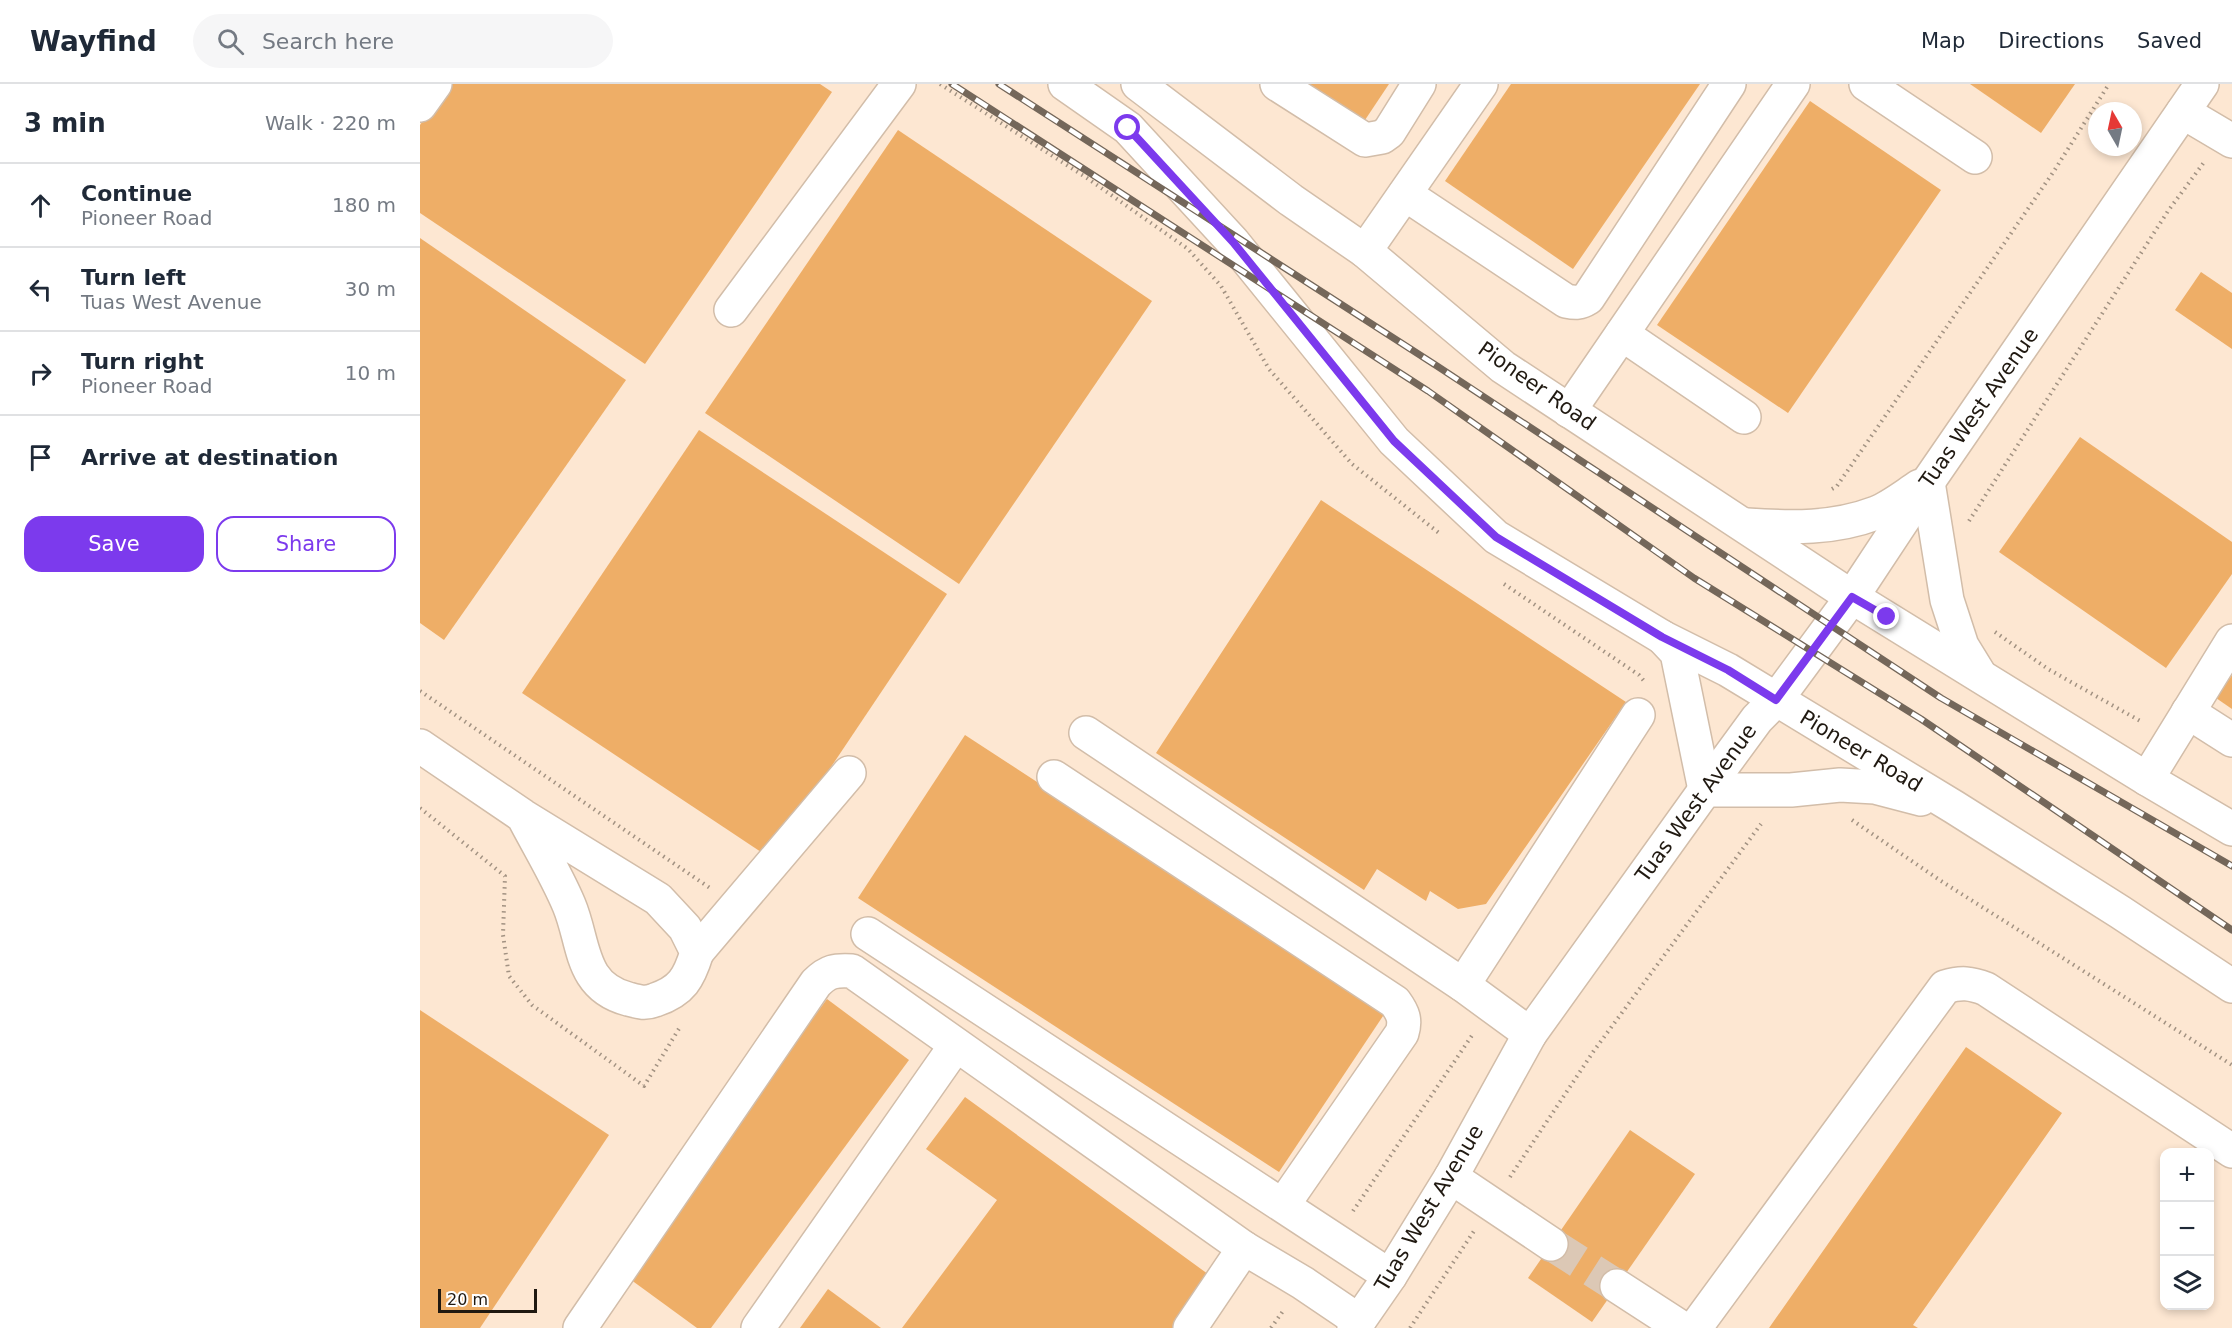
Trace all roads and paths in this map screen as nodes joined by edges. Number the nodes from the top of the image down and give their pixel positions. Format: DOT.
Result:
graph roads {
  1 [pos="435,84"];
  2 [pos="899,84"];
  3 [pos="940,84"];
  4 [pos="1065,84"];
  5 [pos="1277,84"];
  6 [pos="1419,84"];
  7 [pos="1480,84"];
  8 [pos="1729,84"];
  9 [pos="1793,84"];
  10 [pos="1866,84"];
  11 [pos="2109,84"];
  12 [pos="2202,84"];
  13 [pos="1157,89"];
  14 [pos="420,105"];
  15 [pos="2183,112"];
  16 [pos="2228,138"];
  17 [pos="1975,157"];
  18 [pos="1405,194"];
  19 [pos="1365,251"];
  20 [pos="731,310"];
  21 [pos="1622,334"];
  22 [pos="1569,411"];
  23 [pos="1744,417"];
  24 [pos="1928,482"];
  25 [pos="1829,491"];
  26 [pos="1745,525"];
  27 [pos="1965,526"];
  28 [pos="1441,534"];
  29 [pos="1503,584"];
  30 [pos="1852,597"];
  31 [pos="1991,629"];
  32 [pos="1662,637"];
  33 [pos="2232,641"];
  34 [pos="1979,674"];
  35 [pos="1776,700"];
  36 [pos="1645,702"];
  37 [pos="2188,712"];
  38 [pos="1086,733"];
  39 [pos="2172,740"];
  40 [pos="2232,740"];
  41 [pos="424,758"];
  42 [pos="849,773"];
  43 [pos="1054,777"];
  44 [pos="2147,778"];
  45 [pos="1705,790"];
  46 [pos="1954,807"];
  47 [pos="420,808"];
  48 [pos="523,816"];
  49 [pos="1845,816"];
  50 [pos="1764,819"];
  51 [pos="2232,829"];
  52 [pos="868,934"];
  53 [pos="697,952"];
  54 [pos="1463,985"];
  55 [pos="2232,986"];
  56 [pos="1492,1006"];
  57 [pos="681,1025"];
  58 [pos="1530,1034"];
  59 [pos="956,1045"];
  60 [pos="2232,1065"];
  61 [pos="2232,1151"];
  62 [pos="1450,1177"];
  63 [pos="1283,1204"];
  64 [pos="1492,1204"];
  65 [pos="1334,1239"];
  66 [pos="1551,1244"];
  67 [pos="1244,1248"];
  68 [pos="1390,1276"];
  69 [pos="1617,1286"];
  70 [pos="1356,1325"];
  71 [pos="580,1328"];
  72 [pos="758,1328"];
  73 [pos="1190,1328"];
  74 [pos="1410,1328"];
  75 [pos="1682,1328"];
  76 [pos="1695,1328"];
  1 -- 14 [label="street"];
  2 -- 20 [label="street"];
  3 -- 28 [label="path"];
  4 -- 32 [label="street, Pioneer Road"];
  5 -- 6 [label="street"];
  7 -- 18 [label="street"];
  8 -- 18 [label="street"];
  9 -- 21 [label="street"];
  10 -- 17 [label="street"];
  11 -- 25 [label="path"];
  12 -- 15 [label="street, Tuas West Avenue"];
  13 -- 19 [label="street, Pioneer Road"];
  15 -- 16 [label="street"];
  15 -- 24 [label="street, Tuas West Avenue"];
  16 -- 27 [label="path"];
  18 -- 19 [label="street"];
  19 -- 22 [label="street, Pioneer Road"];
  21 -- 22 [label="street"];
  21 -- 23 [label="street"];
  22 -- 26 [label="street, Pioneer Road"];
  24 -- 26 [label="street"];
  24 -- 30 [label="street, Tuas West Avenue"];
  24 -- 34 [label="street"];
  26 -- 30 [label="street, Pioneer Road"];
  29 -- 36 [label="path"];
  30 -- 34 [label="street, Pioneer Road"];
  30 -- 35 [label="street, Tuas West Avenue"];
  31 -- 39 [label="path"];
  32 -- 35 [label="street, Pioneer Road"];
  32 -- 45 [label="street"];
  33 -- 37 [label="street"];
  34 -- 44 [label="street, Pioneer Road"];
  35 -- 45 [label="street, Tuas West Avenue"];
  35 -- 46 [label="street, Pioneer Road"];
  36 -- 54 [label="street"];
  37 -- 39 [label="street"];
  37 -- 40 [label="street"];
  38 -- 54 [label="street"];
  39 -- 44 [label="street"];
  41 -- 48 [label="street"];
  42 -- 53 [label="street"];
  43 -- 63 [label="street"];
  44 -- 51 [label="street, Pioneer Road"];
  45 -- 46 [label="street"];
  45 -- 58 [label="street, Tuas West Avenue"];
  46 -- 55 [label="street, Pioneer Road"];
  47 -- 57 [label="path"];
  48 -- 53 [label="street"];
  48 -- 53 [label="street"];
  49 -- 60 [label="path"];
  50 -- 64 [label="path"];
  52 -- 63 [label="street"];
  54 -- 56 [label="street"];
  56 -- 58 [label="street"];
  56 -- 65 [label="path"];
  58 -- 62 [label="street, Tuas West Avenue"];
  59 -- 67 [label="street"];
  59 -- 71 [label="street"];
  59 -- 72 [label="street"];
  61 -- 76 [label="street"];
  62 -- 64 [label="street"];
  62 -- 68 [label="street, Tuas West Avenue"];
  63 -- 65 [label="street"];
  64 -- 66 [label="street"];
  64 -- 74 [label="path"];
  65 -- 68 [label="street"];
  67 -- 70 [label="street"];
  67 -- 73 [label="street"];
  68 -- 70 [label="street, Tuas West Avenue"];
  69 -- 75 [label="street"];
}
